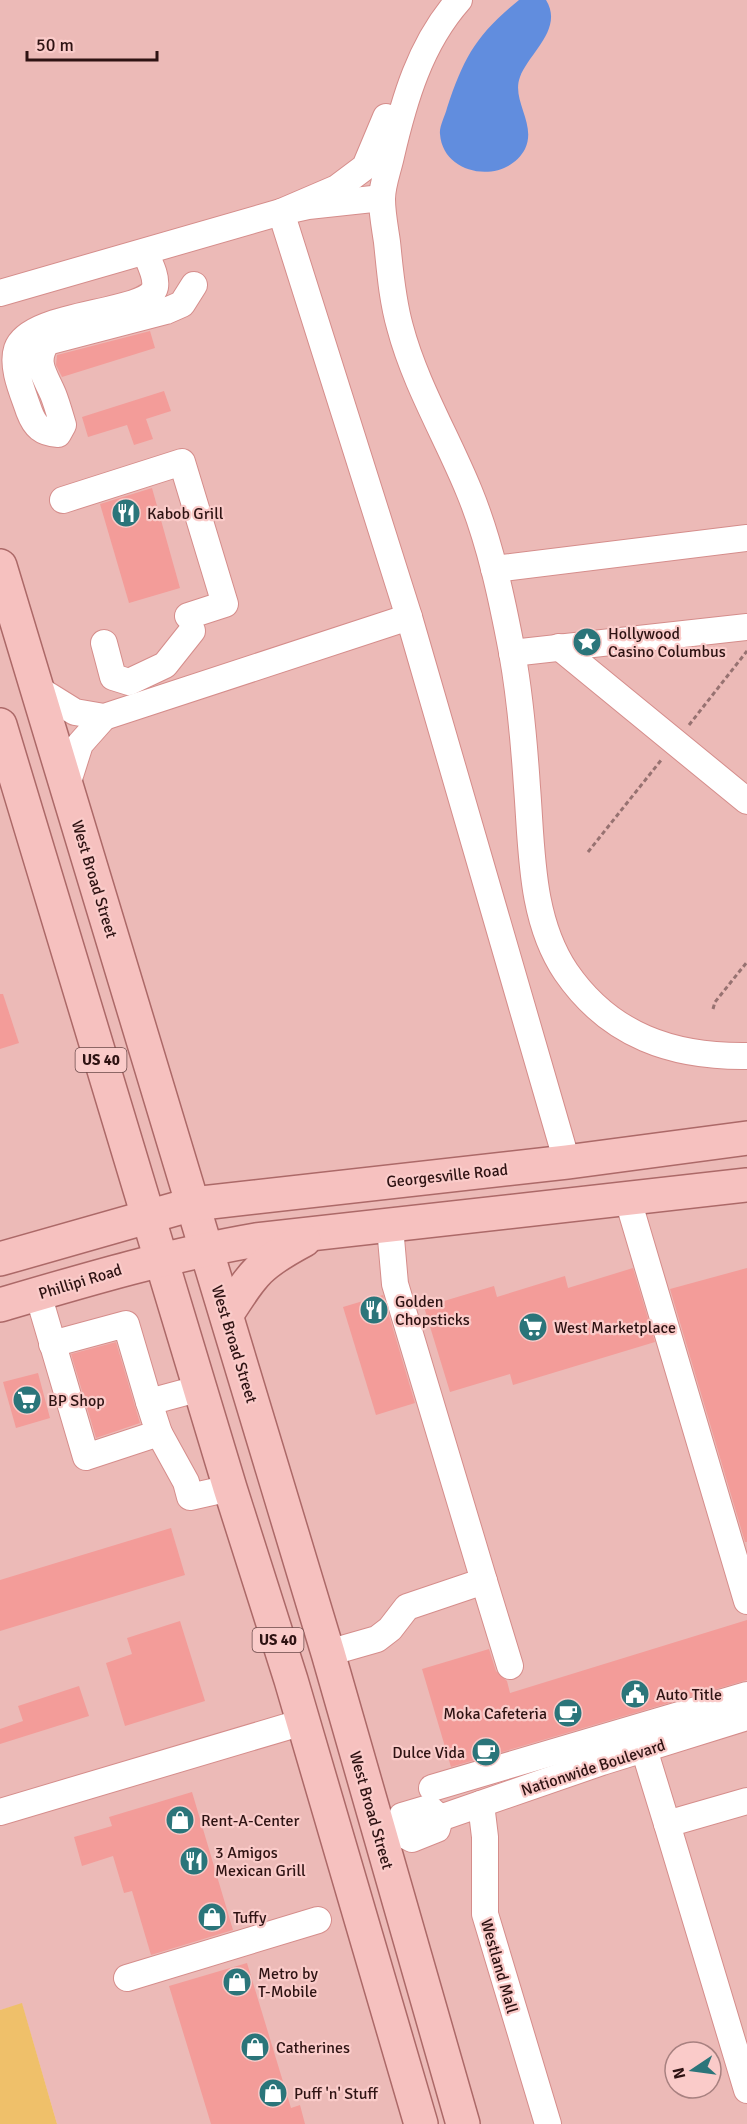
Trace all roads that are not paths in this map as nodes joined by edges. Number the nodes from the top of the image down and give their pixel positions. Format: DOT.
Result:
graph roads {
  1 [pos="459,0"];
  2 [pos="418,66"];
  3 [pos="382,198"];
  4 [pos="281,212"];
  5 [pos="145,252"];
  6 [pos="194,285"];
  7 [pos="0,293"];
  8 [pos="63,500"];
  9 [pos="747,538"];
  10 [pos="0,566"];
  11 [pos="494,569"];
  12 [pos="409,616"];
  13 [pos="747,627"];
  14 [pos="10,636"];
  15 [pos="104,643"];
  16 [pos="559,647"];
  17 [pos="512,653"];
  18 [pos="38,689"];
  19 [pos="104,717"];
  20 [pos="0,725"];
  21 [pos="67,785"];
  22 [pos="747,801"];
  23 [pos="747,1056"];
  24 [pos="747,1138"];
  25 [pos="567,1162"];
  26 [pos="747,1185"];
  27 [pos="628,1200"];
  28 [pos="193,1204"];
  29 [pos="148,1216"];
  30 [pos="390,1227"];
  31 [pos="316,1234"];
  32 [pos="206,1248"];
  33 [pos="161,1259"];
  34 [pos="0,1260"];
  35 [pos="38,1294"];
  36 [pos="0,1305"];
  37 [pos="227,1314"];
  38 [pos="52,1344"];
  39 [pos="201,1388"];
  40 [pos="149,1402"];
  41 [pos="159,1433"];
  42 [pos="230,1488"];
  43 [pos="244,1530"];
  44 [pos="484,1581"];
  45 [pos="747,1601"];
  46 [pos="328,1653"];
  47 [pos="510,1666"];
  48 [pos="747,1695"];
  49 [pos="747,1717"];
  50 [pos="303,1722"];
  51 [pos="644,1749"];
  52 [pos="432,1788"];
  53 [pos="747,1801"];
  54 [pos="481,1804"];
  55 [pos="0,1812"];
  56 [pos="667,1824"];
  57 [pos="388,1834"];
  58 [pos="342,1850"];
  59 [pos="318,1920"];
  60 [pos="127,1978"];
  61 [pos="431,2018"];
  62 [pos="747,2090"];
  63 [pos="421,2124"];
  64 [pos="463,2124"];
  65 [pos="548,2124"];
  1 -- 2 [label="lane"];
  2 -- 3 [label="lane"];
  2 -- 4 [label="lane"];
  3 -- 4 [label="lane"];
  3 -- 11 [label="lane"];
  4 -- 5 [label="lane"];
  4 -- 12 [label="lane"];
  5 -- 6 [label="lane"];
  5 -- 7 [label="lane"];
  8 -- 15 [label="lane"];
  9 -- 11 [label="lane"];
  10 -- 14 [label="main road, West Broad Street / US 40"];
  11 -- 17 [label="lane"];
  12 -- 19 [label="lane"];
  12 -- 25 [label="lane"];
  13 -- 16 [label="lane"];
  14 -- 18 [label="main road, West Broad Street / US 40"];
  16 -- 17 [label="lane"];
  16 -- 22 [label="lane"];
  17 -- 23 [label="lane"];
  18 -- 19 [label="lane"];
  18 -- 21 [label="main road, West Broad Street / US 40"];
  19 -- 21 [label="lane"];
  20 -- 29 [label="main road, US 40"];
  21 -- 28 [label="main road, West Broad Street / US 40"];
  24 -- 25 [label="main road, Georgesville Road"];
  25 -- 28 [label="main road, Georgesville Road"];
  26 -- 27 [label="main road"];
  27 -- 30 [label="main road"];
  27 -- 45 [label="lane"];
  28 -- 29 [label="main road, Georgesville Road"];
  28 -- 32 [label="main road, West Broad Street / US 40"];
  29 -- 33 [label="main road, US 40"];
  29 -- 34 [label="main road"];
  30 -- 31 [label="main road"];
  30 -- 44 [label="lane"];
  31 -- 32 [label="main road"];
  31 -- 37 [label="main road"];
  32 -- 33 [label="main road"];
  32 -- 37 [label="main road, West Broad Street / US 40"];
  33 -- 35 [label="main road, Phillipi Road"];
  33 -- 39 [label="main road, US 40"];
  35 -- 36 [label="main road, Phillipi Road"];
  35 -- 38 [label="lane"];
  37 -- 46 [label="main road, West Broad Street / US 40"];
  38 -- 40 [label="lane"];
  38 -- 41 [label="lane"];
  39 -- 40 [label="lane"];
  39 -- 42 [label="main road, US 40"];
  40 -- 41 [label="lane"];
  41 -- 42 [label="lane"];
  42 -- 43 [label="main road, US 40"];
  43 -- 50 [label="main road, US 40"];
  43 -- 57 [label="main road"];
  44 -- 46 [label="lane"];
  44 -- 47 [label="lane"];
  46 -- 57 [label="main road, West Broad Street / US 40"];
  48 -- 52 [label="lane"];
  49 -- 51 [label="lane, Nationwide Boulevard"];
  50 -- 55 [label="lane"];
  50 -- 58 [label="main road, US 40"];
  51 -- 54 [label="lane, Nationwide Boulevard"];
  51 -- 56 [label="lane"];
  53 -- 56 [label="lane"];
  54 -- 57 [label="lane, Nationwide Boulevard"];
  54 -- 65 [label="lane, Westland Mall"];
  56 -- 62 [label="lane"];
  57 -- 61 [label="main road, West Broad Street / US 40"];
  58 -- 61 [label="main road"];
  58 -- 63 [label="main road, US 40"];
  59 -- 60 [label="lane"];
  61 -- 64 [label="main road, West Broad Street / US 40"];
}
